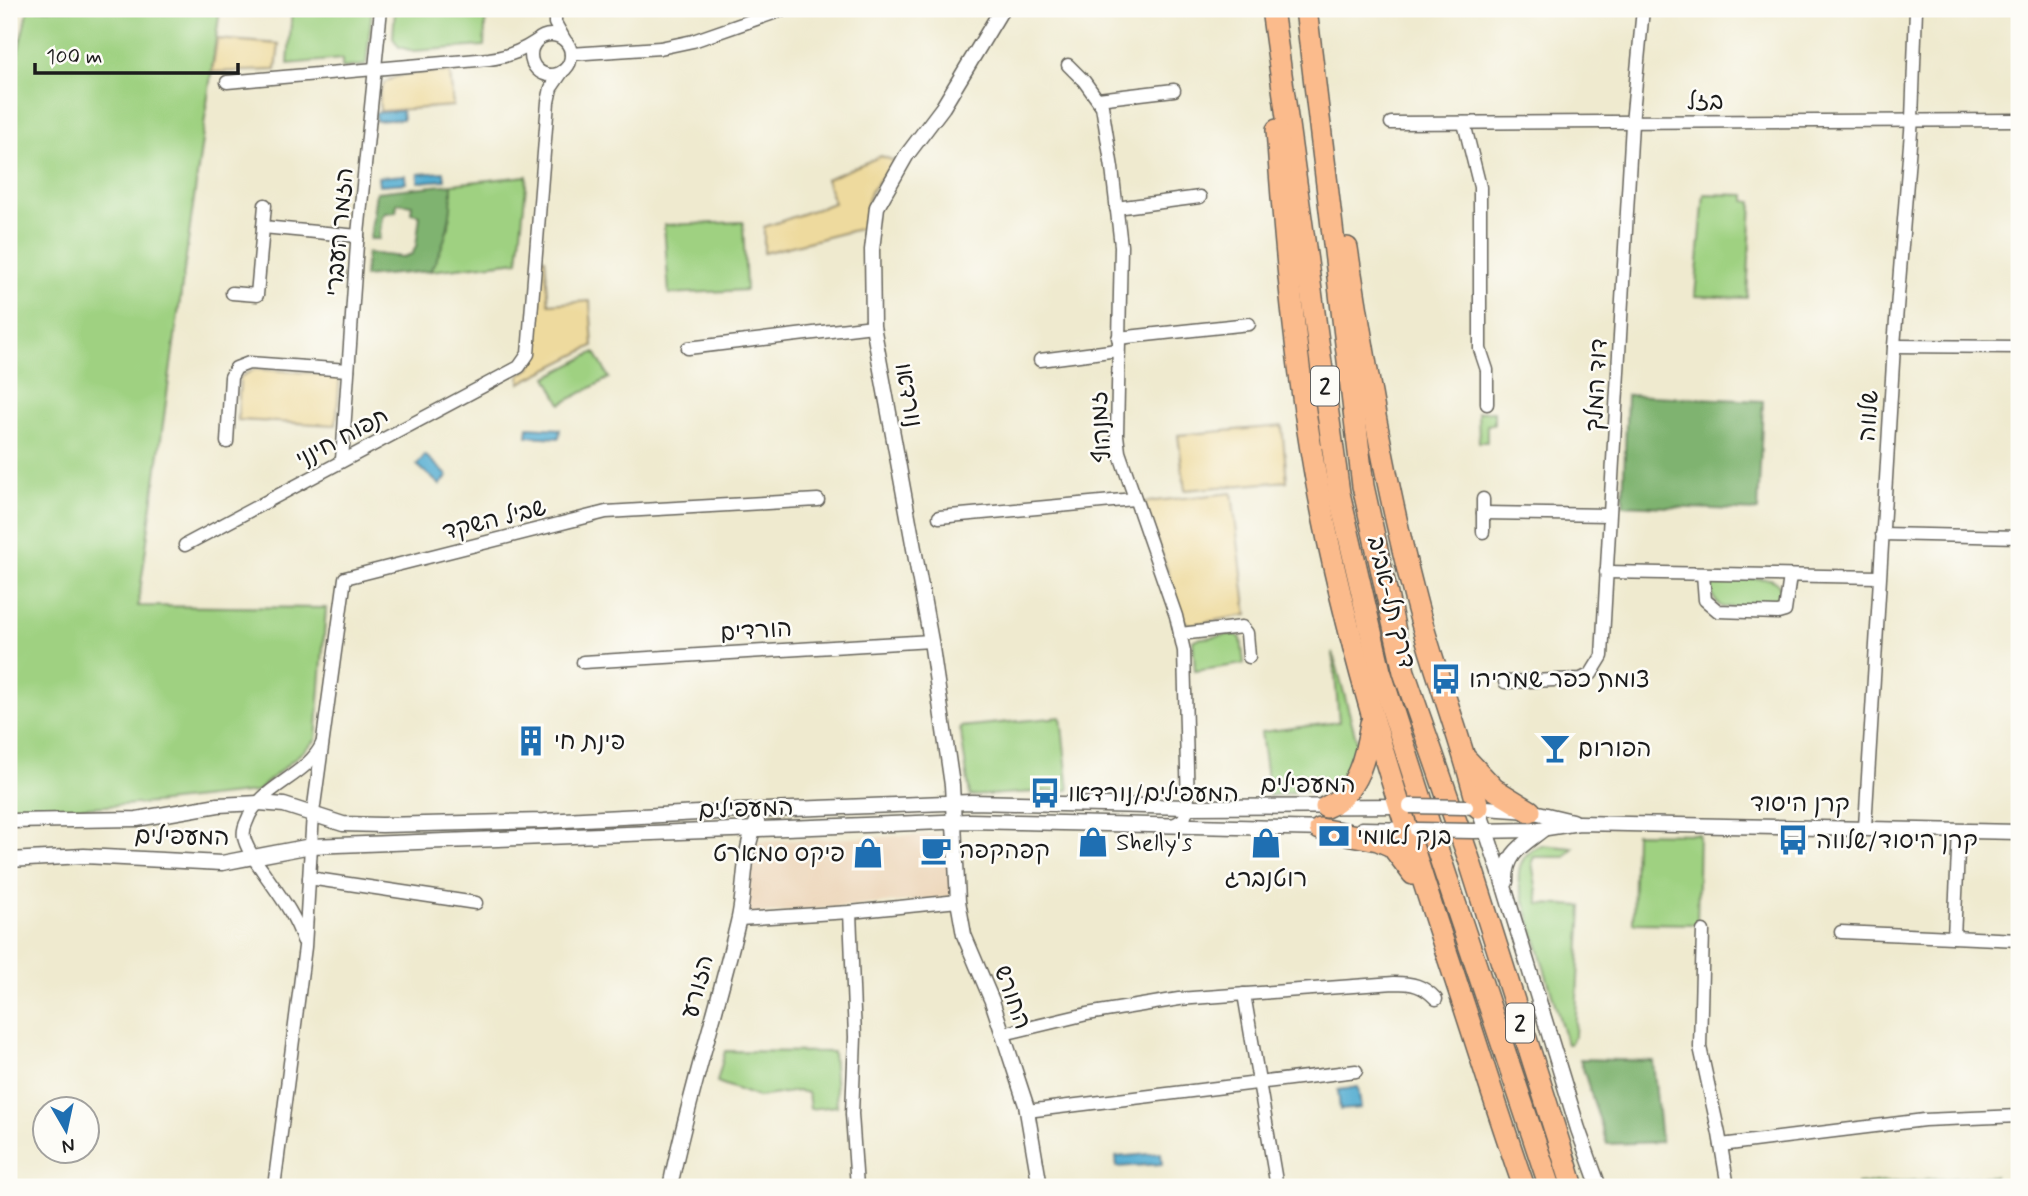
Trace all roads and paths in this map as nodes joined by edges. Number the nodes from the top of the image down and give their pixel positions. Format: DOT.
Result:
graph roads {
  1 [pos="382,9"];
  2 [pos="785,9"];
  3 [pos="1002,9"];
  4 [pos="1270,9"];
  5 [pos="1307,9"];
  6 [pos="1643,9"];
  7 [pos="1916,9"];
  8 [pos="555,11"];
  9 [pos="564,39"];
  10 [pos="537,40"];
  11 [pos="571,54"];
  12 [pos="489,59"];
  13 [pos="1068,65"];
  14 [pos="376,69"];
  15 [pos="537,70"];
  16 [pos="562,72"];
  17 [pos="226,82"];
  18 [pos="1174,90"];
  19 [pos="1098,99"];
  20 [pos="548,102"];
  21 [pos="1912,119"];
  22 [pos="2019,120"];
  23 [pos="1464,122"];
  24 [pos="1391,123"];
  25 [pos="1632,123"];
  26 [pos="1200,197"];
  27 [pos="265,205"];
  28 [pos="1116,208"];
  29 [pos="263,227"];
  30 [pos="358,236"];
  31 [pos="232,293"];
  32 [pos="1249,324"];
  33 [pos="873,326"];
  34 [pos="1118,344"];
  35 [pos="1894,346"];
  36 [pos="2019,347"];
  37 [pos="688,348"];
  38 [pos="1040,360"];
  39 [pos="348,370"];
  40 [pos="1488,404"];
  41 [pos="227,442"];
  42 [pos="342,460"];
  43 [pos="1134,499"];
  44 [pos="1483,499"];
  45 [pos="818,500"];
  46 [pos="1483,513"];
  47 [pos="1609,515"];
  48 [pos="939,517"];
  49 [pos="1483,533"];
  50 [pos="1882,534"];
  51 [pos="2019,537"];
  52 [pos="185,545"];
  53 [pos="1606,572"];
  54 [pos="1703,574"];
  55 [pos="1790,576"];
  56 [pos="1879,577"];
  57 [pos="1181,634"];
  58 [pos="931,641"];
  59 [pos="1249,657"];
  60 [pos="583,662"];
  61 [pos="1505,682"];
  62 [pos="1371,718"];
  63 [pos="324,740"];
  64 [pos="1462,752"];
  65 [pos="259,803"];
  66 [pos="952,803"];
  67 [pos="1404,806"];
  68 [pos="1188,807"];
  69 [pos="1326,807"];
  70 [pos="1472,807"];
  71 [pos="779,809"];
  72 [pos="1530,811"];
  73 [pos="313,813"];
  74 [pos="9,821"];
  75 [pos="953,822"];
  76 [pos="1579,823"];
  77 [pos="1174,825"];
  78 [pos="1865,827"];
  79 [pos="1545,828"];
  80 [pos="1320,829"];
  81 [pos="753,830"];
  82 [pos="1412,830"];
  83 [pos="1479,831"];
  84 [pos="1959,831"];
  85 [pos="2019,832"];
  86 [pos="311,846"];
  87 [pos="253,858"];
  88 [pos="9,860"];
  89 [pos="309,878"];
  90 [pos="1506,891"];
  91 [pos="1429,899"];
  92 [pos="958,901"];
  93 [pos="476,903"];
  94 [pos="850,912"];
  95 [pos="739,919"];
  96 [pos="1703,931"];
  97 [pos="1841,932"];
  98 [pos="1954,937"];
  99 [pos="2019,940"];
  100 [pos="305,947"];
  101 [pos="1244,994"];
  102 [pos="1436,999"];
  103 [pos="1003,1034"];
  104 [pos="1356,1072"];
  105 [pos="1259,1083"];
  106 [pos="1027,1111"];
  107 [pos="2019,1116"];
  108 [pos="1721,1145"];
  109 [pos="274,1187"];
  110 [pos="670,1187"];
  111 [pos="857,1187"];
  112 [pos="1040,1187"];
  113 [pos="1277,1187"];
  114 [pos="1524,1187"];
  115 [pos="1550,1187"];
  116 [pos="1573,1187"];
  117 [pos="1599,1187"];
  118 [pos="1728,1187"];
  1 -- 14 [label="street, הזמר העברי"];
  2 -- 11 [label="street"];
  3 -- 33 [label="street, נורדאו"];
  4 -- 62 [label="highway"];
  4 -- 115 [label="highway, דרך תל-אביב / 2"];
  5 -- 64 [label="highway"];
  5 -- 116 [label="highway, דרך תל-אביב / 2"];
  6 -- 25 [label="street, דוד המלך"];
  7 -- 21 [label="street, שלווה"];
  8 -- 9 [label="street"];
  8 -- 10 [label="street"];
  9 -- 10 [label="street"];
  9 -- 11 [label="street"];
  10 -- 12 [label="street"];
  10 -- 15 [label="street"];
  11 -- 16 [label="street"];
  12 -- 14 [label="street"];
  12 -- 15 [label="street"];
  13 -- 19 [label="street, זמנהוף"];
  14 -- 17 [label="street"];
  14 -- 30 [label="street, הזמר העברי"];
  15 -- 16 [label="street"];
  15 -- 20 [label="street"];
  16 -- 20 [label="street"];
  18 -- 19 [label="street"];
  19 -- 28 [label="street, זמנהוף"];
  20 -- 42 [label="street, תפוח חינני"];
  21 -- 22 [label="street, בזל"];
  21 -- 25 [label="street, בזל"];
  21 -- 35 [label="street, שלווה"];
  23 -- 24 [label="street, בזל"];
  23 -- 25 [label="street, בזל"];
  23 -- 40 [label="street"];
  25 -- 47 [label="street, דוד המלך"];
  26 -- 28 [label="street"];
  27 -- 29 [label="street"];
  28 -- 34 [label="street, זמנהוף"];
  29 -- 30 [label="street"];
  29 -- 31 [label="street"];
  30 -- 39 [label="street, הזמר העברי"];
  32 -- 34 [label="street"];
  33 -- 37 [label="street"];
  33 -- 58 [label="street, נורדאו"];
  34 -- 38 [label="street"];
  34 -- 43 [label="street, זמנהוף"];
  35 -- 36 [label="street"];
  35 -- 50 [label="street, שלווה"];
  39 -- 41 [label="street"];
  39 -- 42 [label="street, הזמר העברי"];
  42 -- 52 [label="street, תפוח חינני"];
  43 -- 48 [label="street"];
  43 -- 57 [label="street, זמנהוף"];
  44 -- 46 [label="street"];
  45 -- 63 [label="street, שביל השקד"];
  46 -- 47 [label="street"];
  46 -- 49 [label="street"];
  47 -- 53 [label="street, דוד המלך"];
  50 -- 51 [label="street"];
  50 -- 56 [label="street, שלווה"];
  53 -- 54 [label="street"];
  53 -- 61 [label="street, דוד המלך"];
  54 -- 55 [label="street"];
  54 -- 55 [label="street"];
  55 -- 56 [label="street"];
  56 -- 78 [label="street, שלווה"];
  57 -- 59 [label="street"];
  57 -- 68 [label="street, זמנהוף"];
  58 -- 60 [label="street, הורדים"];
  58 -- 66 [label="street, נורדאו"];
  62 -- 67 [label="highway"];
  62 -- 69 [label="highway"];
  63 -- 65 [label="street"];
  63 -- 73 [label="street, שביל השקד"];
  64 -- 70 [label="highway"];
  64 -- 72 [label="highway"];
  65 -- 73 [label="street, המעפילים"];
  65 -- 74 [label="street, המעפילים"];
  65 -- 87 [label="street"];
  66 -- 68 [label="street, המעפילים"];
  66 -- 71 [label="street, המעפילים"];
  66 -- 75 [label="street, נורדאו"];
  67 -- 69 [label="street, המעפילים"];
  67 -- 70 [label="street, המעפילים, bridge"];
  67 -- 82 [label="highway"];
  68 -- 69 [label="street, המעפילים"];
  68 -- 77 [label="street"];
  70 -- 72 [label="street, קרן היסוד"];
  70 -- 83 [label="street"];
  71 -- 73 [label="street, המעפילים"];
  71 -- 81 [label="street"];
  72 -- 76 [label="street, קרן היסוד"];
  73 -- 86 [label="street, שביל השקד"];
  75 -- 77 [label="street, המעפילים"];
  75 -- 81 [label="street, המעפילים"];
  75 -- 92 [label="street, החורש"];
  76 -- 78 [label="street, קרן היסוד"];
  76 -- 79 [label="street, קרן היסוד"];
  77 -- 80 [label="street, המעפילים"];
  78 -- 84 [label="street, קרן היסוד"];
  79 -- 83 [label="street, קרן היסוד"];
  79 -- 90 [label="street"];
  80 -- 82 [label="street, המעפילים"];
  80 -- 91 [label="highway"];
  81 -- 86 [label="street, המעפילים"];
  81 -- 95 [label="street, הזורע"];
  82 -- 83 [label="street, המעפילים, bridge"];
  82 -- 91 [label="highway"];
  83 -- 90 [label="street"];
  84 -- 85 [label="street, קרן היסוד"];
  84 -- 98 [label="street"];
  86 -- 87 [label="street, המעפילים"];
  86 -- 89 [label="street, שביל השקד"];
  87 -- 88 [label="street, המעפילים"];
  87 -- 100 [label="street"];
  89 -- 93 [label="street"];
  89 -- 100 [label="street, שביל השקד"];
  90 -- 117 [label="street"];
  91 -- 114 [label="highway"];
  92 -- 94 [label="street"];
  92 -- 103 [label="street, החורש"];
  94 -- 95 [label="street"];
  94 -- 111 [label="street"];
  95 -- 110 [label="street, הזורע"];
  96 -- 108 [label="street"];
  97 -- 98 [label="street"];
  98 -- 99 [label="street"];
  100 -- 109 [label="street, שביל השקד"];
  101 -- 102 [label="street"];
  101 -- 103 [label="street"];
  101 -- 105 [label="street"];
  103 -- 106 [label="street, החורש"];
  104 -- 105 [label="street"];
  105 -- 106 [label="street"];
  105 -- 113 [label="street"];
  106 -- 112 [label="street, החורש"];
  107 -- 108 [label="street"];
  108 -- 118 [label="street"];
}
